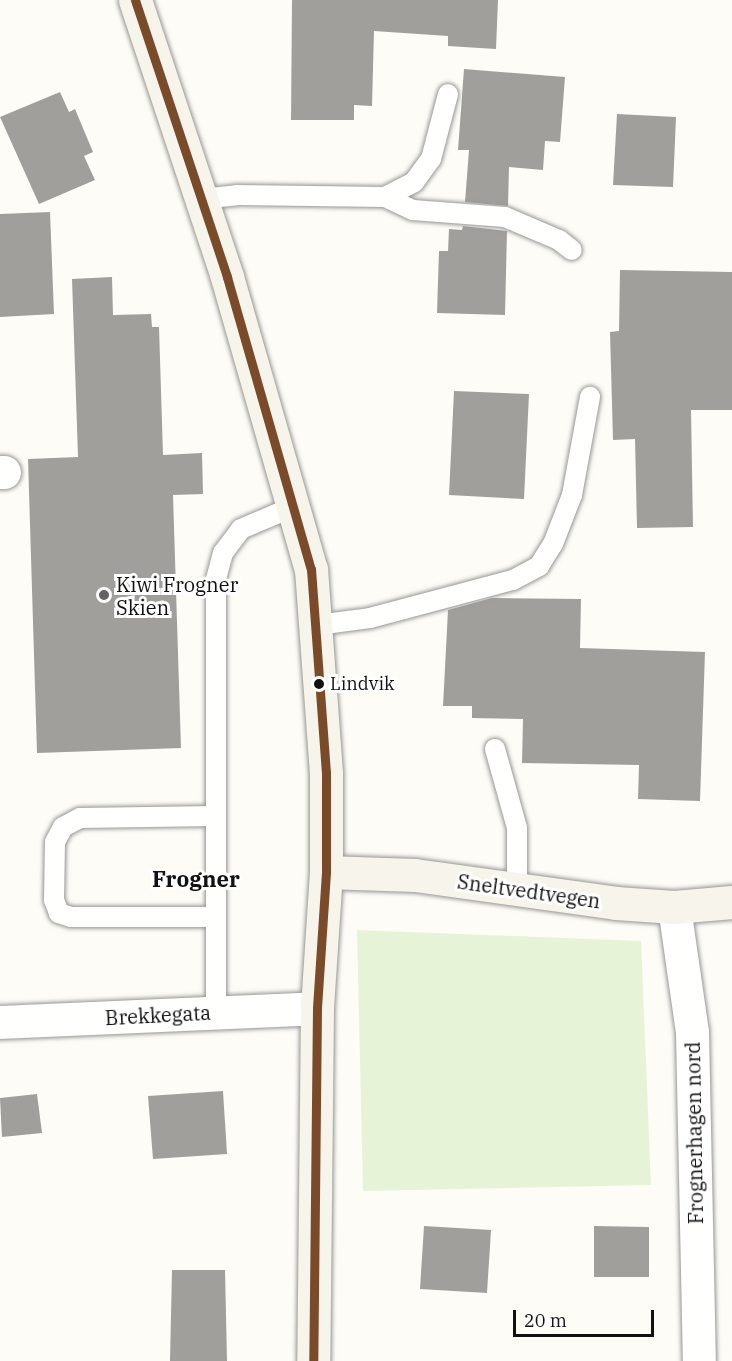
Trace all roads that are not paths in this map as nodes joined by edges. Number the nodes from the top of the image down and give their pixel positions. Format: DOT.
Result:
graph roads {
  1 [pos="135,0"];
  2 [pos="448,94"];
  3 [pos="385,197"];
  4 [pos="201,199"];
  5 [pos="572,250"];
  6 [pos="590,397"];
  7 [pos="295,506"];
  8 [pos="317,625"];
  9 [pos="495,749"];
  10 [pos="216,816"];
  11 [pos="326,873"];
  12 [pos="517,889"];
  13 [pos="732,902"];
  14 [pos="674,907"];
  15 [pos="215,917"];
  16 [pos="317,1008"];
  17 [pos="216,1013"];
  18 [pos="0,1022"];
  19 [pos="313,1361"];
  20 [pos="699,1361"];
  1 -- 4 [label="main road"];
  2 -- 3 [label="lane"];
  3 -- 4 [label="lane"];
  3 -- 5 [label="lane"];
  4 -- 7 [label="main road"];
  6 -- 8 [label="lane"];
  7 -- 8 [label="main road"];
  7 -- 10 [label="lane"];
  8 -- 11 [label="main road"];
  9 -- 12 [label="lane"];
  10 -- 15 [label="lane"];
  10 -- 15 [label="lane"];
  11 -- 12 [label="main road, Sneltvedtvegen"];
  11 -- 16 [label="main road"];
  12 -- 14 [label="main road, Sneltvedtvegen"];
  13 -- 14 [label="main road, Sneltvedtvegen"];
  14 -- 20 [label="street, Frognerhagen nord"];
  15 -- 17 [label="lane"];
  16 -- 17 [label="street, Brekkegata"];
  16 -- 19 [label="main road"];
  17 -- 18 [label="street, Brekkegata"];
}
